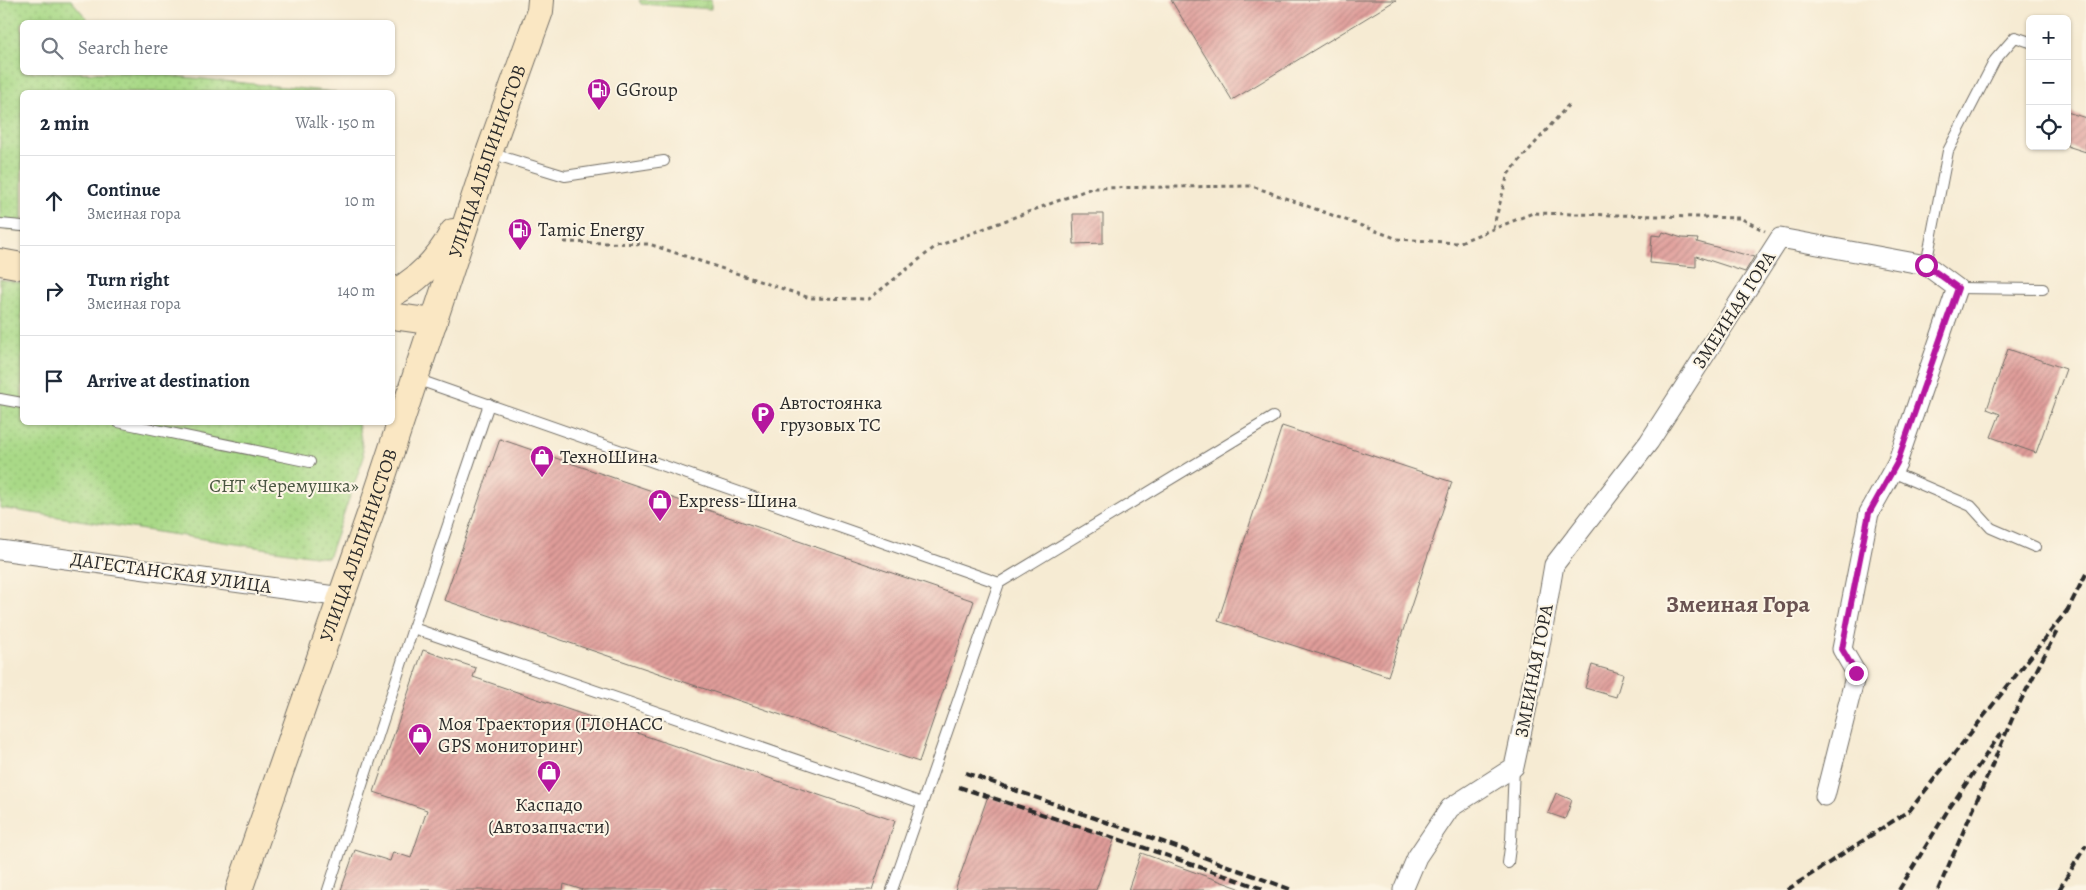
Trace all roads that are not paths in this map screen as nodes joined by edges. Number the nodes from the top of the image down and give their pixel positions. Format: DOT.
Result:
graph roads {
  1 [pos="541,0"];
  2 [pos="2026,41"];
  3 [pos="488,158"];
  4 [pos="664,161"];
  5 [pos="0,224"];
  6 [pos="20,226"];
  7 [pos="0,262"];
  8 [pos="1926,265"];
  9 [pos="20,266"];
  10 [pos="1958,288"];
  11 [pos="2043,288"];
  12 [pos="395,292"];
  13 [pos="395,316"];
  14 [pos="434,322"];
  15 [pos="404,379"];
  16 [pos="0,399"];
  17 [pos="395,400"];
  18 [pos="20,403"];
  19 [pos="489,404"];
  20 [pos="395,417"];
  21 [pos="1272,417"];
  22 [pos="132,425"];
  23 [pos="389,425"];
  24 [pos="393,425"];
  25 [pos="310,462"];
  26 [pos="1892,472"];
  27 [pos="375,500"];
  28 [pos="2035,547"];
  29 [pos="0,550"];
  30 [pos="999,583"];
  31 [pos="342,597"];
  32 [pos="413,628"];
  33 [pos="1514,767"];
  34 [pos="1825,796"];
  35 [pos="922,803"];
  36 [pos="1508,863"];
  37 [pos="239,890"];
  38 [pos="328,890"];
  39 [pos="892,890"];
  40 [pos="1403,890"];
  1 -- 3 [label="main road, УЛИЦА АЛЬПИНИСТОВ"];
  2 -- 8 [label="lane"];
  3 -- 4 [label="lane"];
  3 -- 12 [label="main road"];
  3 -- 14 [label="main road, УЛИЦА АЛЬПИНИСТОВ"];
  5 -- 6 [label="lane"];
  7 -- 9 [label="main road"];
  8 -- 10 [label="street, ЗМЕИНАЯ ГОРА"];
  8 -- 33 [label="street, ЗМЕИНАЯ ГОРА"];
  10 -- 11 [label="lane"];
  10 -- 26 [label="street"];
  13 -- 14 [label="main road"];
  14 -- 15 [label="main road, УЛИЦА АЛЬПИНИСТОВ"];
  15 -- 17 [label="main road"];
  15 -- 19 [label="lane"];
  15 -- 20 [label="main road, УЛИЦА АЛЬПИНИСТОВ"];
  16 -- 18 [label="lane"];
  19 -- 30 [label="lane"];
  19 -- 32 [label="lane"];
  21 -- 30 [label="lane"];
  22 -- 25 [label="lane"];
  23 -- 27 [label="main road"];
  24 -- 27 [label="main road, УЛИЦА АЛЬПИНИСТОВ"];
  26 -- 28 [label="lane"];
  26 -- 34 [label="street"];
  27 -- 31 [label="main road, УЛИЦА АЛЬПИНИСТОВ"];
  29 -- 31 [label="street, ДАГЕСТАНСКАЯ УЛИЦА"];
  30 -- 35 [label="lane"];
  31 -- 37 [label="main road, УЛИЦА АЛЬПИНИСТОВ"];
  32 -- 35 [label="lane"];
  32 -- 38 [label="lane"];
  33 -- 36 [label="lane"];
  33 -- 40 [label="street"];
  35 -- 39 [label="lane"];
}
